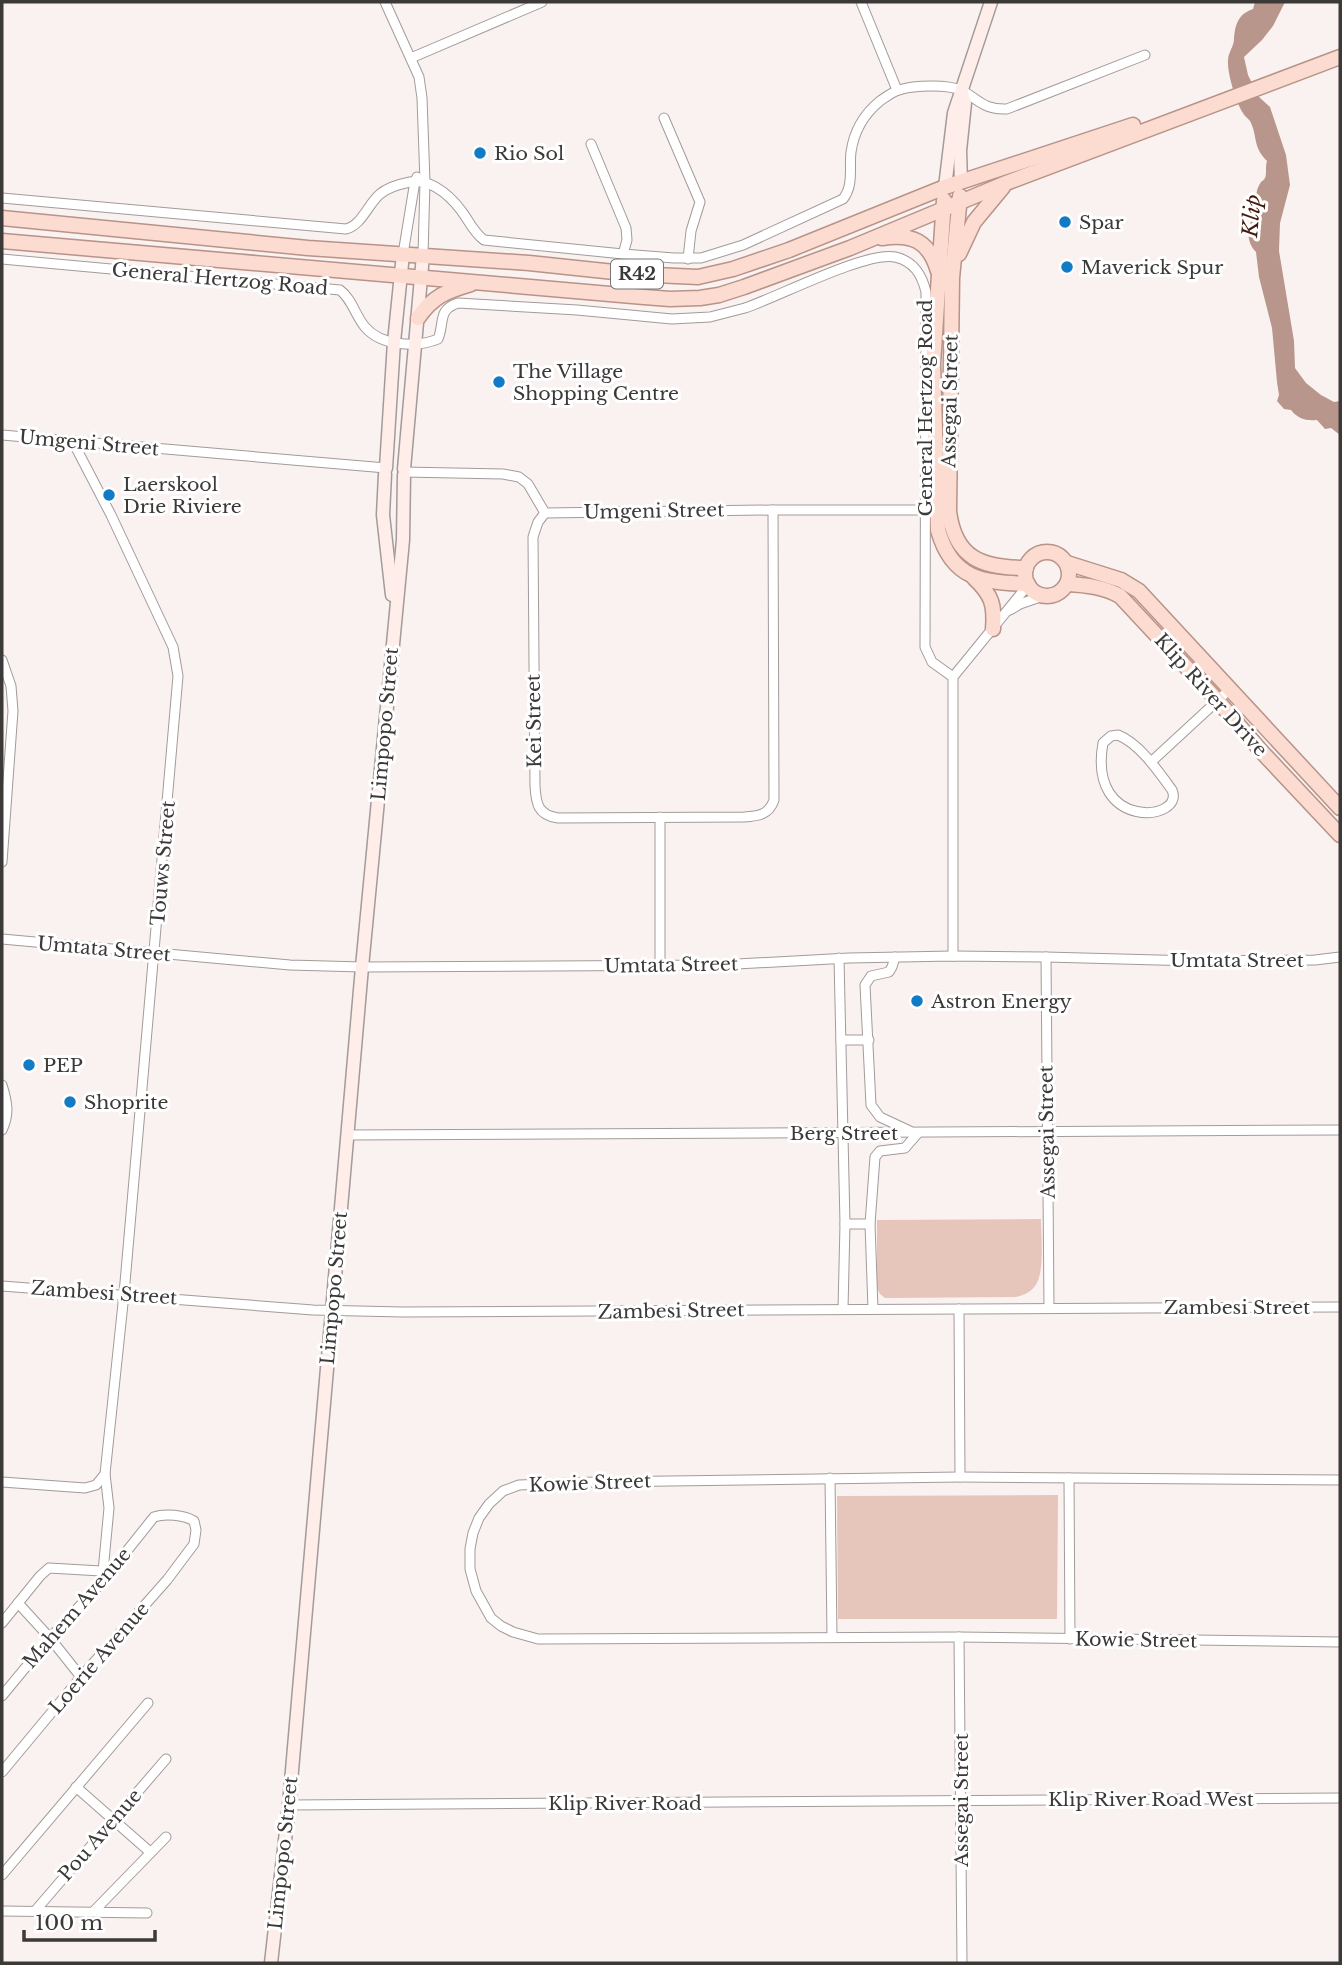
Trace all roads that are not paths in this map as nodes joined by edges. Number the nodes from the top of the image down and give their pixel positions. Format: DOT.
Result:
graph roads {
  1 [pos="385,2"];
  2 [pos="542,2"];
  3 [pos="861,2"];
  4 [pos="991,2"];
  5 [pos="1340,47"];
  6 [pos="1145,55"];
  7 [pos="1340,57"];
  8 [pos="411,58"];
  9 [pos="1288,72"];
  10 [pos="897,90"];
  11 [pos="961,90"];
  12 [pos="1210,102"];
  13 [pos="664,118"];
  14 [pos="591,144"];
  15 [pos="420,181"];
  16 [pos="961,182"];
  17 [pos="1006,183"];
  18 [pos="945,187"];
  19 [pos="2,198"];
  20 [pos="960,202"];
  21 [pos="944,208"];
  22 [pos="2,218"];
  23 [pos="2,241"];
  24 [pos="862,243"];
  25 [pos="403,254"];
  26 [pos="623,254"];
  27 [pos="424,256"];
  28 [pos="2,259"];
  29 [pos="688,259"];
  30 [pos="946,272"];
  31 [pos="400,275"];
  32 [pos="422,276"];
  33 [pos="476,282"];
  34 [pos="418,318"];
  35 [pos="394,342"];
  36 [pos="416,344"];
  37 [pos="2,435"];
  38 [pos="73,442"];
  39 [pos="385,471"];
  40 [pos="404,472"];
  41 [pos="773,510"];
  42 [pos="925,510"];
  43 [pos="545,513"];
  44 [pos="1066,563"];
  45 [pos="1026,568"];
  46 [pos="972,576"];
  47 [pos="1068,584"];
  48 [pos="1028,585"];
  49 [pos="1043,596"];
  50 [pos="395,613"];
  51 [pos="1003,615"];
  52 [pos="993,629"];
  53 [pos="2,660"];
  54 [pos="953,677"];
  55 [pos="1229,690"];
  56 [pos="1217,700"];
  57 [pos="1151,762"];
  58 [pos="1340,808"];
  59 [pos="660,817"];
  60 [pos="1340,835"];
  61 [pos="2,862"];
  62 [pos="2,939"];
  63 [pos="155,953"];
  64 [pos="953,956"];
  65 [pos="895,957"];
  66 [pos="1046,957"];
  67 [pos="1340,957"];
  68 [pos="839,958"];
  69 [pos="660,965"];
  70 [pos="362,967"];
  71 [pos="841,1040"];
  72 [pos="869,1040"];
  73 [pos="2,1085"];
  74 [pos="2,1130"];
  75 [pos="1340,1130"];
  76 [pos="1046,1131"];
  77 [pos="916,1133"];
  78 [pos="843,1134"];
  79 [pos="347,1135"];
  80 [pos="845,1224"];
  81 [pos="870,1224"];
  82 [pos="2,1286"];
  83 [pos="124,1294"];
  84 [pos="1340,1307"];
  85 [pos="1049,1308"];
  86 [pos="843,1309"];
  87 [pos="873,1309"];
  88 [pos="959,1309"];
  89 [pos="333,1310"];
  90 [pos="106,1474"];
  91 [pos="960,1477"];
  92 [pos="830,1478"];
  93 [pos="1069,1478"];
  94 [pos="1340,1480"];
  95 [pos="2,1482"];
  96 [pos="152,1519"];
  97 [pos="102,1571"];
  98 [pos="102,1582"];
  99 [pos="18,1603"];
  100 [pos="2,1623"];
  101 [pos="832,1637"];
  102 [pos="959,1637"];
  103 [pos="50,1638"];
  104 [pos="1070,1639"];
  105 [pos="1340,1642"];
  106 [pos="81,1677"];
  107 [pos="2,1696"];
  108 [pos="148,1703"];
  109 [pos="166,1759"];
  110 [pos="2,1772"];
  111 [pos="76,1787"];
  112 [pos="1340,1798"];
  113 [pos="961,1800"];
  114 [pos="289,1805"];
  115 [pos="113,1818"];
  116 [pos="166,1837"];
  117 [pos="150,1852"];
  118 [pos="2,1875"];
  119 [pos="2,1911"];
  120 [pos="35,1911"];
  121 [pos="94,1911"];
  122 [pos="147,1913"];
  123 [pos="271,1963"];
  124 [pos="962,1963"];
  1 -- 8 [label="street"];
  2 -- 8 [label="street"];
  3 -- 10 [label="street"];
  4 -- 11 [label="street"];
  5 -- 9 [label="main road, General Hertzog Road / R42"];
  6 -- 11 [label="street"];
  7 -- 9 [label="main road, General Hertzog Road / R42"];
  8 -- 15 [label="street"];
  9 -- 12 [label="main road, General Hertzog Road / R42"];
  10 -- 11 [label="street"];
  10 -- 29 [label="street"];
  11 -- 16 [label="street"];
  11 -- 18 [label="street"];
  12 -- 16 [label="main road, General Hertzog Road / R42"];
  12 -- 17 [label="main road, General Hertzog Road / R42"];
  13 -- 29 [label="street"];
  14 -- 26 [label="street"];
  15 -- 19 [label="street"];
  15 -- 25 [label="street"];
  15 -- 26 [label="street"];
  15 -- 27 [label="street"];
  16 -- 18 [label="main road, General Hertzog Road / R42"];
  16 -- 20 [label="main road, Assegai Street"];
  17 -- 20 [label="main road, General Hertzog Road / R42"];
  17 -- 30 [label="main road"];
  18 -- 21 [label="main road, Assegai Street"];
  18 -- 27 [label="main road, General Hertzog Road / R42"];
  20 -- 21 [label="main road, General Hertzog Road / R42"];
  20 -- 30 [label="main road, Assegai Street"];
  21 -- 24 [label="main road, General Hertzog Road / R42"];
  21 -- 30 [label="main road, Assegai Street"];
  22 -- 25 [label="main road, General Hertzog Road / R42"];
  23 -- 31 [label="main road, General Hertzog Road / R42"];
  24 -- 30 [label="main road"];
  24 -- 33 [label="main road, General Hertzog Road / R42"];
  25 -- 27 [label="main road, General Hertzog Road / R42"];
  25 -- 31 [label="street, Limpopo Street"];
  26 -- 29 [label="street"];
  27 -- 32 [label="street, Limpopo Street"];
  28 -- 35 [label="street, General Hertzog Road"];
  30 -- 45 [label="main road, Assegai Street"];
  30 -- 46 [label="main road, Assegai Street"];
  31 -- 32 [label="main road, General Hertzog Road / R42"];
  31 -- 35 [label="street, Limpopo Street"];
  32 -- 33 [label="main road, General Hertzog Road / R42"];
  32 -- 34 [label="street, Limpopo Street"];
  33 -- 34 [label="main road"];
  34 -- 36 [label="street, Limpopo Street"];
  35 -- 36 [label="street, General Hertzog Road"];
  35 -- 39 [label="street, Limpopo Street"];
  36 -- 40 [label="street, Limpopo Street"];
  36 -- 42 [label="street, General Hertzog Road"];
  37 -- 38 [label="street, Umgeni Street"];
  38 -- 39 [label="street, Umgeni Street"];
  38 -- 63 [label="street, Touws Street"];
  39 -- 40 [label="street"];
  39 -- 50 [label="street, Limpopo Street"];
  40 -- 43 [label="street"];
  40 -- 50 [label="street, Limpopo Street"];
  41 -- 42 [label="street, Umgeni Street"];
  41 -- 43 [label="street, Umgeni Street"];
  41 -- 59 [label="street, Kei Street"];
  42 -- 54 [label="street, General Hertzog Road"];
  43 -- 59 [label="street, Kei Street"];
  44 -- 45 [label="main road, Klip River Drive"];
  44 -- 47 [label="main road"];
  44 -- 55 [label="main road, Klip River Drive"];
  45 -- 48 [label="main road"];
  46 -- 48 [label="main road"];
  46 -- 52 [label="main road, Assegai Street"];
  47 -- 49 [label="main road"];
  47 -- 56 [label="main road, Klip River Drive"];
  48 -- 49 [label="main road"];
  48 -- 51 [label="street"];
  49 -- 51 [label="street"];
  50 -- 70 [label="street, Limpopo Street"];
  51 -- 52 [label="street"];
  52 -- 54 [label="street"];
  53 -- 61 [label="street"];
  54 -- 64 [label="street"];
  55 -- 56 [label="street"];
  55 -- 58 [label="main road, Klip River Drive"];
  56 -- 57 [label="street"];
  56 -- 60 [label="main road, Klip River Drive"];
  57 -- 57 [label="street"];
  59 -- 69 [label="street"];
  62 -- 63 [label="street, Umtata Street"];
  63 -- 70 [label="street, Umtata Street"];
  63 -- 83 [label="street, Touws Street"];
  64 -- 65 [label="street, Umtata Street"];
  64 -- 66 [label="street, Umtata Street"];
  65 -- 68 [label="street, Umtata Street"];
  65 -- 72 [label="street"];
  66 -- 67 [label="street, Umtata Street"];
  66 -- 76 [label="street, Assegai Street"];
  68 -- 69 [label="street, Umtata Street"];
  68 -- 71 [label="street"];
  69 -- 70 [label="street, Umtata Street"];
  70 -- 79 [label="street, Limpopo Street"];
  71 -- 72 [label="street"];
  71 -- 78 [label="street"];
  72 -- 77 [label="street"];
  73 -- 74 [label="street"];
  75 -- 76 [label="street, Berg Street"];
  76 -- 77 [label="street, Berg Street"];
  76 -- 85 [label="street, Assegai Street"];
  77 -- 78 [label="street, Berg Street"];
  77 -- 81 [label="street"];
  78 -- 79 [label="street, Berg Street"];
  78 -- 80 [label="street"];
  79 -- 89 [label="street, Limpopo Street"];
  80 -- 81 [label="street"];
  80 -- 86 [label="street"];
  81 -- 87 [label="street"];
  82 -- 83 [label="street, Zambesi Street"];
  83 -- 89 [label="street, Zambesi Street"];
  83 -- 90 [label="street, Touws Street"];
  84 -- 85 [label="street, Zambesi Street"];
  85 -- 88 [label="street, Zambesi Street"];
  86 -- 87 [label="street, Zambesi Street"];
  86 -- 89 [label="street, Zambesi Street"];
  87 -- 88 [label="street, Zambesi Street"];
  88 -- 91 [label="street"];
  89 -- 114 [label="street, Limpopo Street"];
  90 -- 95 [label="street"];
  90 -- 97 [label="street, Touws Street"];
  91 -- 92 [label="street, Kowie Street"];
  91 -- 93 [label="street, Kowie Street"];
  92 -- 101 [label="street"];
  92 -- 101 [label="street, Kowie Street"];
  93 -- 94 [label="street, Kowie Street"];
  93 -- 104 [label="street"];
  96 -- 98 [label="street, Mahem Avenue"];
  96 -- 106 [label="street, Loerie Avenue"];
  97 -- 98 [label="street, Touws Street"];
  97 -- 99 [label="street"];
  98 -- 103 [label="street, Mahem Avenue"];
  99 -- 100 [label="street"];
  99 -- 103 [label="street"];
  101 -- 102 [label="street, Kowie Street"];
  102 -- 104 [label="street, Kowie Street"];
  102 -- 113 [label="street, Assegai Street"];
  103 -- 106 [label="street"];
  103 -- 107 [label="street, Mahem Avenue"];
  104 -- 105 [label="street, Kowie Street"];
  106 -- 110 [label="street, Loerie Avenue"];
  108 -- 111 [label="street"];
  109 -- 115 [label="street, Pou Avenue"];
  111 -- 115 [label="street"];
  111 -- 118 [label="street"];
  112 -- 113 [label="street, Klip River Road West"];
  113 -- 114 [label="street, Klip River Road"];
  113 -- 124 [label="street, Assegai Street"];
  114 -- 123 [label="street, Limpopo Street"];
  115 -- 117 [label="street"];
  115 -- 120 [label="street, Pou Avenue"];
  116 -- 117 [label="street"];
  117 -- 121 [label="street"];
  119 -- 120 [label="street"];
  120 -- 121 [label="street"];
  121 -- 122 [label="street"];
}
